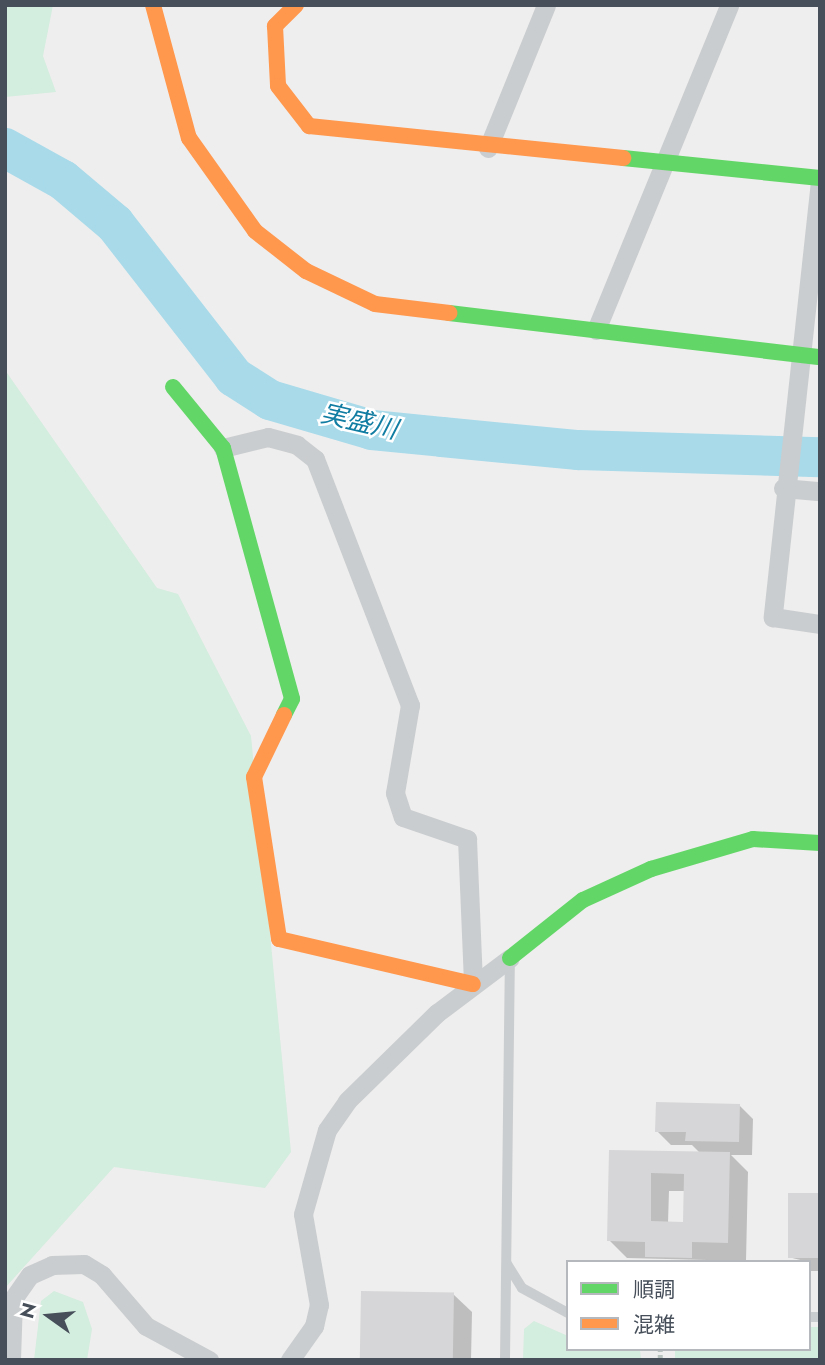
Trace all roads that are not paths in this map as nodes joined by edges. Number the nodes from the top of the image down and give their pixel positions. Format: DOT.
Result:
graph roads {
  1 [pos="153,5"];
  2 [pos="296,5"];
  3 [pos="546,5"];
  4 [pos="729,5"];
  5 [pos="488,148"];
  6 [pos="666,164"];
  7 [pos="820,180"];
  8 [pos="596,330"];
  9 [pos="797,355"];
  10 [pos="820,357"];
  11 [pos="173,387"];
  12 [pos="223,448"];
  13 [pos="783,488"];
  14 [pos="820,491"];
  15 [pos="820,624"];
  16 [pos="820,843"];
  17 [pos="510,958"];
  18 [pos="473,984"];
  19 [pos="507,1264"];
  20 [pos="566,1312"];
  21 [pos="11,1360"];
  22 [pos="209,1360"];
  23 [pos="290,1360"];
  24 [pos="505,1360"];
  1 -- 8 [label="street"];
  2 -- 5 [label="street"];
  3 -- 5 [label="street"];
  4 -- 6 [label="street"];
  5 -- 6 [label="street"];
  6 -- 7 [label="street"];
  6 -- 8 [label="street"];
  7 -- 9 [label="street"];
  8 -- 9 [label="street"];
  9 -- 10 [label="street"];
  9 -- 13 [label="street"];
  11 -- 12 [label="street"];
  12 -- 18 [label="street"];
  12 -- 18 [label="street"];
  13 -- 14 [label="street"];
  13 -- 15 [label="street"];
  16 -- 17 [label="street"];
  17 -- 18 [label="street"];
  17 -- 19 [label="lane"];
  18 -- 23 [label="street"];
  19 -- 20 [label="lane"];
  19 -- 24 [label="lane"];
  21 -- 22 [label="street"];
}
